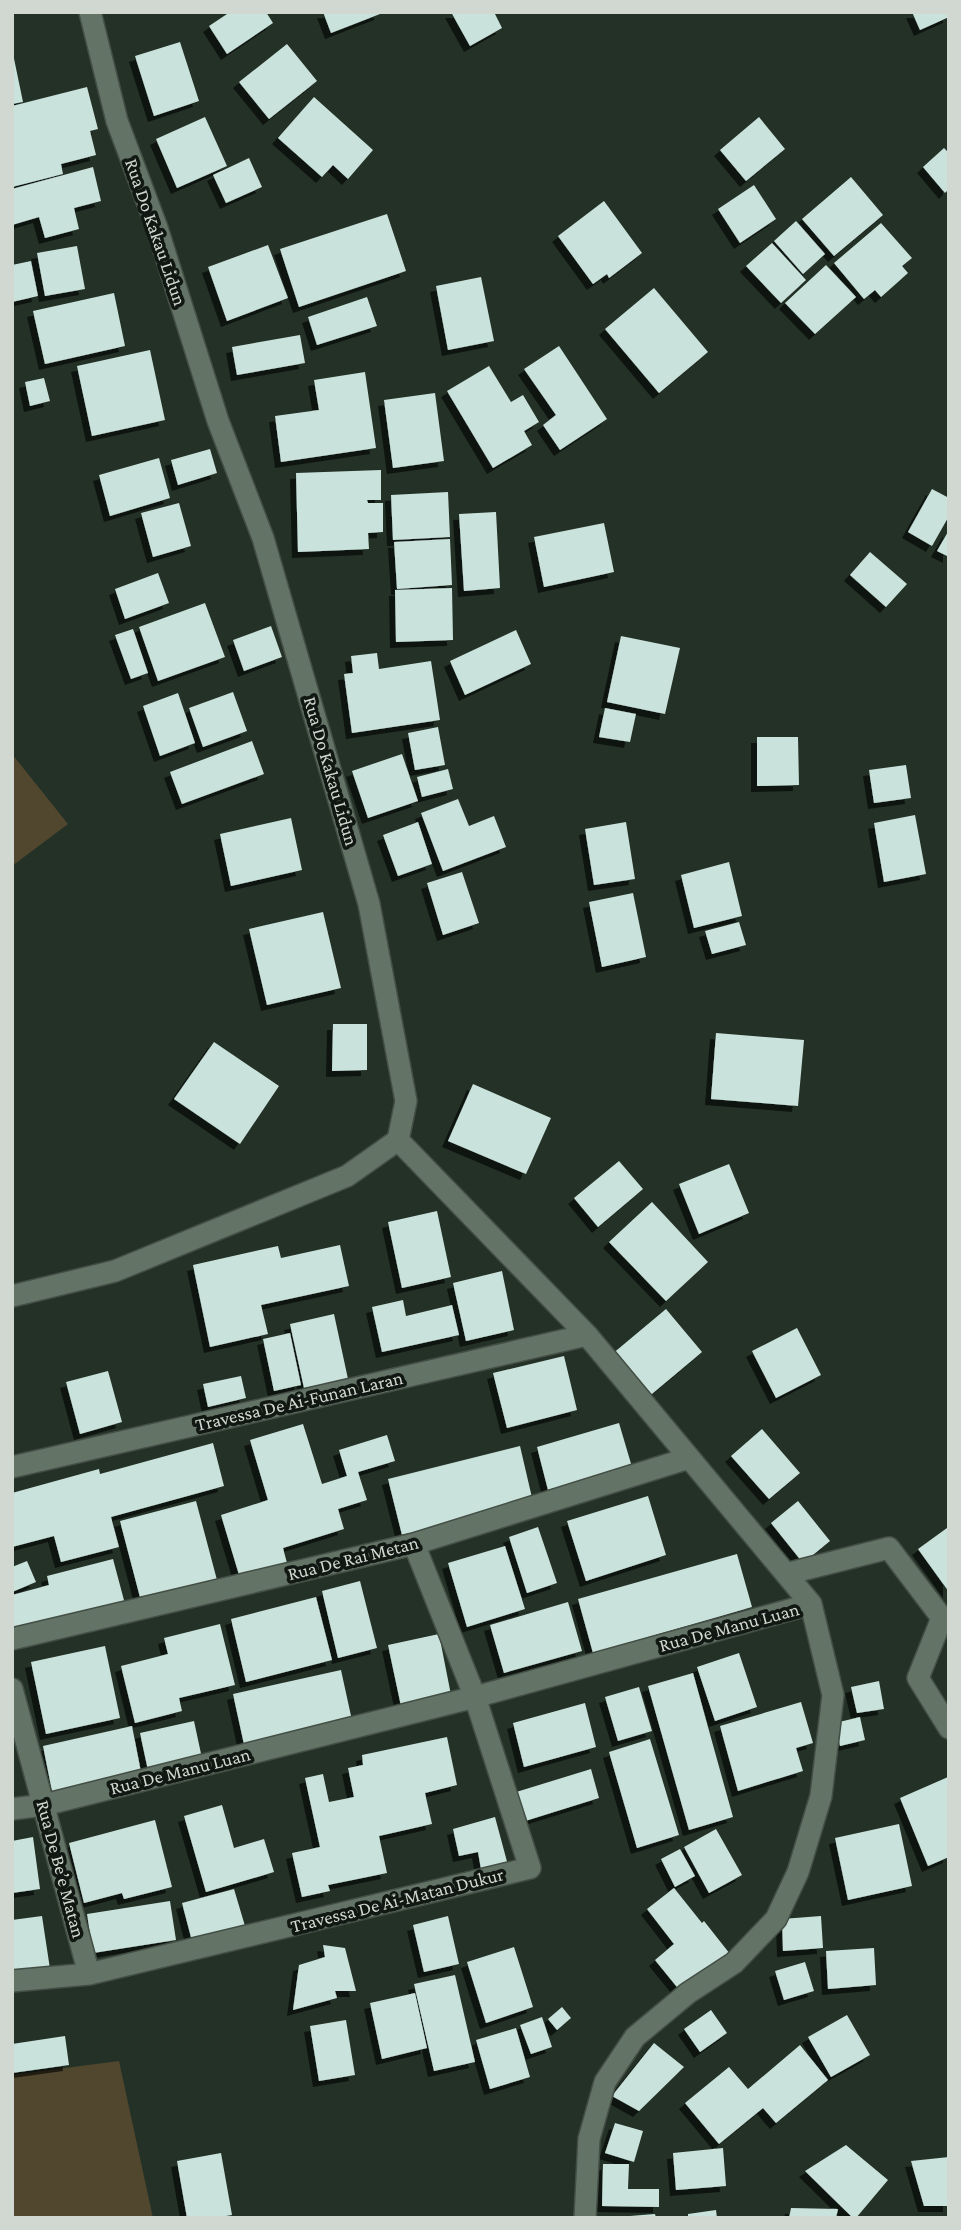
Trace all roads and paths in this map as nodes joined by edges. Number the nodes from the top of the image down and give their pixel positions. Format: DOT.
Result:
graph roads {
  1 [pos="90,12"];
  2 [pos="398,1140"];
  3 [pos="12,1296"];
  4 [pos="587,1335"];
  5 [pos="689,1458"];
  6 [pos="12,1467"];
  7 [pos="414,1544"];
  8 [pos="786,1574"];
  9 [pos="811,1604"];
  10 [pos="12,1639"];
  11 [pos="12,1689"];
  12 [pos="475,1697"];
  13 [pos="949,1728"];
  14 [pos="44,1805"];
  15 [pos="12,1810"];
  16 [pos="89,1974"];
  17 [pos="12,1981"];
  18 [pos="585,2218"];
  1 -- 2 [label="street, Rua Do Kakau Lidun"];
  2 -- 3 [label="street"];
  2 -- 4 [label="street, Rua De Manu Luan"];
  4 -- 5 [label="street, Rua De Manu Luan"];
  4 -- 6 [label="street, Travessa De Ai-Funan Laran"];
  5 -- 7 [label="street, Rua De Rai Metan"];
  5 -- 8 [label="street, Rua De Manu Luan"];
  7 -- 10 [label="street, Rua De Rai Metan"];
  7 -- 12 [label="street"];
  8 -- 9 [label="street, Rua De Manu Luan"];
  8 -- 13 [label="street"];
  9 -- 12 [label="street, Rua De Manu Luan"];
  9 -- 18 [label="street"];
  11 -- 14 [label="street, Rua De Be’e Matan"];
  12 -- 14 [label="street, Rua De Manu Luan"];
  12 -- 16 [label="street, Travessa De Ai-Matan Dukur"];
  14 -- 15 [label="street, Rua De Manu Luan"];
  14 -- 16 [label="street, Rua De Be’e Matan"];
  16 -- 17 [label="street"];
}
